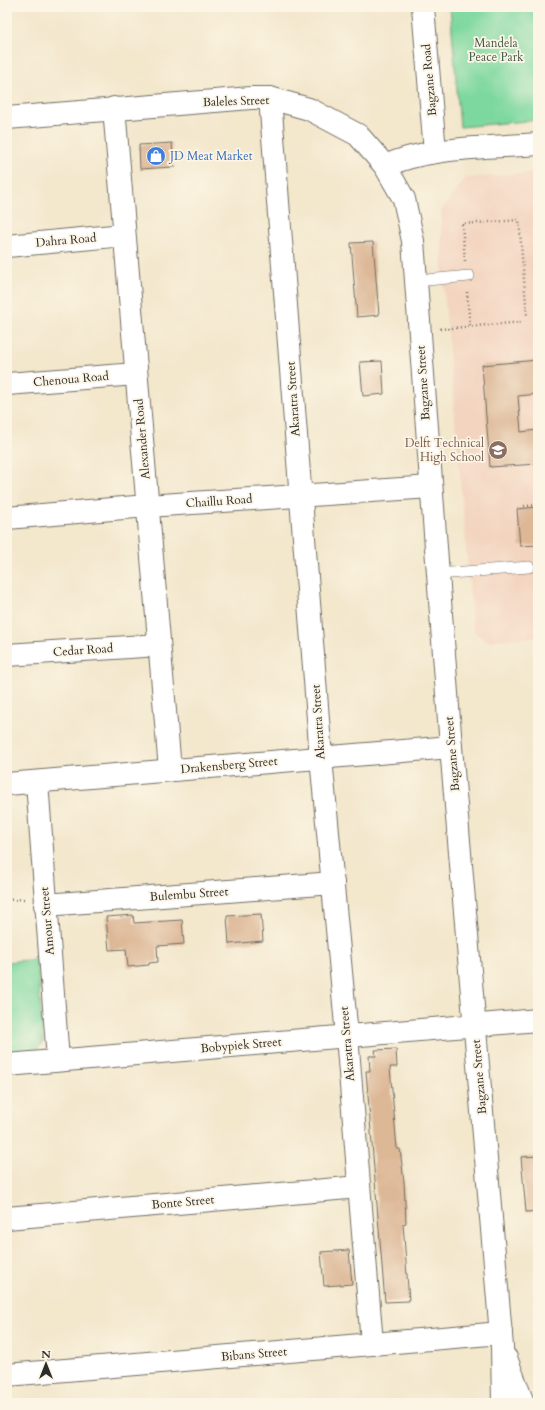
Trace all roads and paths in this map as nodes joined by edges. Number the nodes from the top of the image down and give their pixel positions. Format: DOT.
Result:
graph roads {
  1 [pos="423,7"];
  2 [pos="270,98"];
  3 [pos="114,108"];
  4 [pos="7,118"];
  5 [pos="538,144"];
  6 [pos="435,152"];
  7 [pos="385,166"];
  8 [pos="124,235"];
  9 [pos="7,246"];
  10 [pos="467,277"];
  11 [pos="416,281"];
  12 [pos="527,316"];
  13 [pos="523,322"];
  14 [pos="470,327"];
  15 [pos="419,331"];
  16 [pos="136,374"];
  17 [pos="7,384"];
  18 [pos="431,487"];
  19 [pos="301,496"];
  20 [pos="538,505"];
  21 [pos="147,506"];
  22 [pos="524,506"];
  23 [pos="7,518"];
  24 [pos="529,567"];
  25 [pos="438,574"];
  26 [pos="159,645"];
  27 [pos="7,655"];
  28 [pos="451,747"];
  29 [pos="321,758"];
  30 [pos="170,770"];
  31 [pos="36,782"];
  32 [pos="7,784"];
  33 [pos="333,883"];
  34 [pos="45,905"];
  35 [pos="538,1020"];
  36 [pos="474,1026"];
  37 [pos="347,1036"];
  38 [pos="58,1060"];
  39 [pos="7,1065"];
  40 [pos="359,1187"];
  41 [pos="7,1218"];
  42 [pos="501,1340"];
  43 [pos="372,1344"];
  44 [pos="7,1375"];
  45 [pos="503,1403"];
  46 [pos="523,1403"];
  1 -- 6 [label="street, Bagzane Road"];
  2 -- 3 [label="street, Baleles Street"];
  2 -- 7 [label="street, Baleles Street"];
  2 -- 19 [label="street, Akaratra Street"];
  3 -- 4 [label="street, Baleles Street"];
  3 -- 8 [label="street, Alexander Road"];
  5 -- 6 [label="street"];
  6 -- 7 [label="street"];
  7 -- 11 [label="street, Bagzane Street"];
  8 -- 9 [label="street, Dahra Road"];
  8 -- 16 [label="street, Alexander Road"];
  10 -- 11 [label="lane"];
  10 -- 12 [label="path"];
  10 -- 14 [label="path"];
  11 -- 15 [label="street, Bagzane Street"];
  13 -- 14 [label="path"];
  14 -- 15 [label="path"];
  15 -- 18 [label="street, Bagzane Street"];
  16 -- 17 [label="street, Chenoua Road"];
  16 -- 21 [label="street, Alexander Road"];
  18 -- 19 [label="street, Chaillu Road"];
  18 -- 25 [label="street, Bagzane Street"];
  19 -- 21 [label="street, Chaillu Road"];
  19 -- 29 [label="street, Akaratra Street"];
  20 -- 22 [label="path"];
  21 -- 23 [label="street, Chaillu Road"];
  21 -- 26 [label="street, Alexander Road"];
  24 -- 25 [label="lane"];
  25 -- 28 [label="street, Bagzane Street"];
  26 -- 27 [label="street, Cedar Road"];
  26 -- 30 [label="street, Alexander Road"];
  28 -- 29 [label="street, Drakensberg Street"];
  28 -- 36 [label="street, Bagzane Street"];
  29 -- 30 [label="street, Drakensberg Street"];
  29 -- 33 [label="street, Akaratra Street"];
  30 -- 31 [label="street, Drakensberg Street"];
  31 -- 32 [label="street, Drakensberg Street"];
  31 -- 34 [label="street, Amour Street"];
  33 -- 34 [label="street, Bulembu Street"];
  33 -- 37 [label="street, Akaratra Street"];
  34 -- 38 [label="street, Amour Street"];
  35 -- 36 [label="street, Bobypiek Street"];
  36 -- 37 [label="street, Bobypiek Street"];
  36 -- 42 [label="street, Bagzane Street"];
  37 -- 38 [label="street, Bobypiek Street"];
  37 -- 40 [label="street, Akaratra Street"];
  38 -- 39 [label="street, Bobypiek Street"];
  40 -- 41 [label="street, Bonte Street"];
  40 -- 43 [label="street, Akaratra Street"];
  42 -- 43 [label="street, Bibans Street"];
  42 -- 45 [label="street, Bagzane Street"];
  42 -- 46 [label="street, Bagzane Street"];
  43 -- 44 [label="street, Bibans Street"];
}
